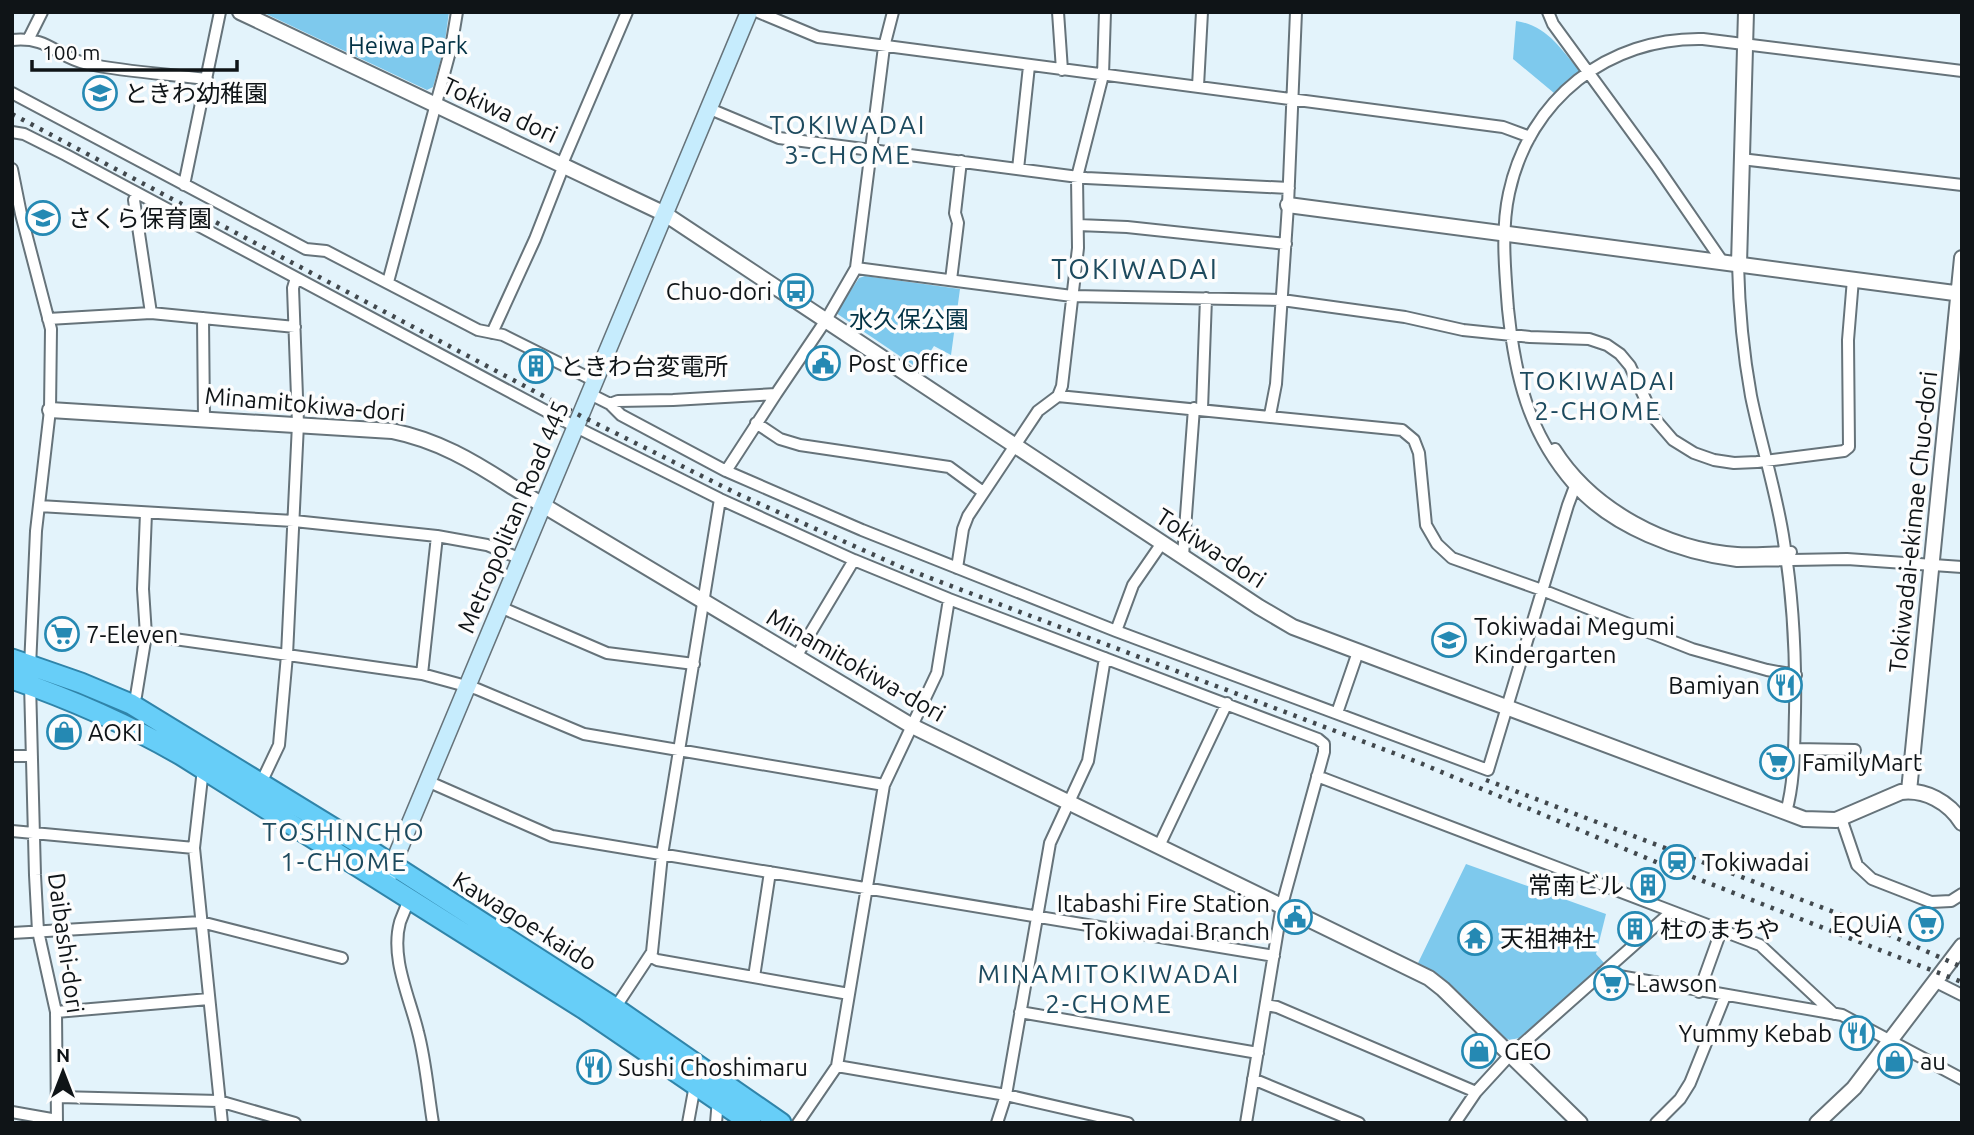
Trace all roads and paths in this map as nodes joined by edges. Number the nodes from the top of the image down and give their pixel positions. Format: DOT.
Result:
graph roads {
  1 [pos="41,12"];
  2 [pos="220,12"];
  3 [pos="240,12"];
  4 [pos="457,12"];
  5 [pos="627,12"];
  6 [pos="749,12"];
  7 [pos="758,12"];
  8 [pos="893,12"];
  9 [pos="1058,12"];
  10 [pos="1105,12"];
  11 [pos="1202,12"];
  12 [pos="1296,12"];
  13 [pos="1536,12"];
  14 [pos="1746,12"];
  15 [pos="1548,13"];
  16 [pos="29,38"];
  17 [pos="12,40"];
  18 [pos="884,47"];
  19 [pos="1745,47"];
  20 [pos="1029,66"];
  21 [pos="1062,70"];
  22 [pos="1962,71"];
  23 [pos="1589,74"];
  24 [pos="1102,75"];
  25 [pos="1962,78"];
  26 [pos="207,79"];
  27 [pos="1198,86"];
  28 [pos="12,93"];
  29 [pos="1293,98"];
  30 [pos="436,106"];
  31 [pos="710,109"];
  32 [pos="12,132"];
  33 [pos="1530,137"];
  34 [pos="872,150"];
  35 [pos="1741,159"];
  36 [pos="961,161"];
  37 [pos="563,165"];
  38 [pos="12,169"];
  39 [pos="1018,169"];
  40 [pos="13,174"];
  41 [pos="1077,177"];
  42 [pos="184,185"];
  43 [pos="1962,185"];
  44 [pos="1289,188"];
  45 [pos="137,194"];
  46 [pos="1289,205"];
  47 [pos="666,214"];
  48 [pos="1078,225"];
  49 [pos="1509,235"];
  50 [pos="1286,244"];
  51 [pos="1962,258"];
  52 [pos="1722,261"];
  53 [pos="1738,264"];
  54 [pos="856,268"];
  55 [pos="296,278"];
  56 [pos="1853,279"];
  57 [pos="951,281"];
  58 [pos="388,282"];
  59 [pos="1960,293"];
  60 [pos="1072,296"];
  61 [pos="1206,298"];
  62 [pos="1282,300"];
  63 [pos="151,313"];
  64 [pos="203,318"];
  65 [pos="48,319"];
  66 [pos="826,320"];
  67 [pos="295,327"];
  68 [pos="492,333"];
  69 [pos="1515,336"];
  70 [pos="593,387"];
  71 [pos="776,394"];
  72 [pos="1058,396"];
  73 [pos="610,404"];
  74 [pos="1198,409"];
  75 [pos="50,410"];
  76 [pos="1270,415"];
  77 [pos="204,419"];
  78 [pos="298,424"];
  79 [pos="757,424"];
  80 [pos="576,427"];
  81 [pos="1014,445"];
  82 [pos="1766,461"];
  83 [pos="726,471"];
  84 [pos="1576,482"];
  85 [pos="983,492"];
  86 [pos="720,499"];
  87 [pos="543,505"];
  88 [pos="39,506"];
  89 [pos="146,513"];
  90 [pos="294,521"];
  91 [pos="437,536"];
  92 [pos="1162,543"];
  93 [pos="1183,556"];
  94 [pos="1786,556"];
  95 [pos="521,559"];
  96 [pos="854,560"];
  97 [pos="1931,561"];
  98 [pos="1962,561"];
  99 [pos="1962,567"];
  100 [pos="957,568"];
  101 [pos="1542,590"];
  102 [pos="948,599"];
  103 [pos="704,602"];
  104 [pos="500,607"];
  105 [pos="1116,631"];
  106 [pos="146,635"];
  107 [pos="1358,652"];
  108 [pos="287,655"];
  109 [pos="796,657"];
  110 [pos="1105,658"];
  111 [pos="21,662"];
  112 [pos="694,664"];
  113 [pos="422,674"];
  114 [pos="1796,675"];
  115 [pos="21,682"];
  116 [pos="467,686"];
  117 [pos="131,704"];
  118 [pos="1227,704"];
  119 [pos="1506,709"];
  120 [pos="1337,713"];
  121 [pos="912,726"];
  122 [pos="1794,749"];
  123 [pos="679,750"];
  124 [pos="1855,750"];
  125 [pos="12,756"];
  126 [pos="32,756"];
  127 [pos="203,769"];
  128 [pos="1317,776"];
  129 [pos="428,781"];
  130 [pos="261,783"];
  131 [pos="884,785"];
  132 [pos="1909,791"];
  133 [pos="1069,803"];
  134 [pos="1786,812"];
  135 [pos="1841,818"];
  136 [pos="1960,818"];
  137 [pos="12,831"];
  138 [pos="33,833"];
  139 [pos="1159,846"];
  140 [pos="194,848"];
  141 [pos="662,855"];
  142 [pos="393,865"];
  143 [pos="770,872"];
  144 [pos="417,881"];
  145 [pos="384,885"];
  146 [pos="868,888"];
  147 [pos="1962,894"];
  148 [pos="409,900"];
  149 [pos="1282,905"];
  150 [pos="1671,913"];
  151 [pos="1036,917"];
  152 [pos="201,922"];
  153 [pos="38,931"];
  154 [pos="1721,931"];
  155 [pos="12,933"];
  156 [pos="1961,948"];
  157 [pos="650,956"];
  158 [pos="1274,956"];
  159 [pos="342,958"];
  160 [pos="1602,973"];
  161 [pos="754,977"];
  162 [pos="1936,982"];
  163 [pos="1699,992"];
  164 [pos="1809,992"];
  165 [pos="849,994"];
  166 [pos="1962,995"];
  167 [pos="1725,996"];
  168 [pos="209,999"];
  169 [pos="1266,1004"];
  170 [pos="615,1008"];
  171 [pos="1802,1009"];
  172 [pos="56,1012"];
  173 [pos="1020,1012"];
  174 [pos="1834,1014"];
  175 [pos="1890,1041"];
  176 [pos="1258,1053"];
  177 [pos="1510,1055"];
  178 [pos="837,1066"];
  179 [pos="1253,1079"];
  180 [pos="1962,1079"];
  181 [pos="695,1085"];
  182 [pos="1476,1092"];
  183 [pos="1006,1095"];
  184 [pos="58,1097"];
  185 [pos="718,1099"];
  186 [pos="219,1101"];
  187 [pos="12,1112"];
  188 [pos="1461,1120"];
  189 [pos="57,1122"];
  190 [pos="290,1122"];
  191 [pos="222,1123"];
  192 [pos="433,1123"];
  193 [pos="688,1123"];
  194 [pos="716,1123"];
  195 [pos="751,1123"];
  196 [pos="781,1123"];
  197 [pos="798,1123"];
  198 [pos="997,1123"];
  199 [pos="1128,1123"];
  200 [pos="1246,1123"];
  201 [pos="1359,1123"];
  202 [pos="1580,1123"];
  203 [pos="1656,1123"];
  204 [pos="1817,1123"];
  1 -- 16 [label="street"];
  2 -- 26 [label="street"];
  3 -- 30 [label="street, Tokiwa dori"];
  4 -- 30 [label="street"];
  5 -- 37 [label="street"];
  6 -- 31 [label="main road, Metropolitan Road 445"];
  7 -- 18 [label="street"];
  8 -- 18 [label="street"];
  9 -- 21 [label="street"];
  10 -- 24 [label="street"];
  11 -- 27 [label="street"];
  12 -- 29 [label="street"];
  13 -- 15 [label="street"];
  14 -- 19 [label="street"];
  15 -- 23 [label="street"];
  16 -- 17 [label="street"];
  16 -- 26 [label="street"];
  18 -- 20 [label="street"];
  18 -- 34 [label="street"];
  19 -- 22 [label="street"];
  19 -- 23 [label="street"];
  19 -- 25 [label="street"];
  19 -- 35 [label="street"];
  20 -- 21 [label="street"];
  20 -- 39 [label="street"];
  21 -- 24 [label="street"];
  23 -- 33 [label="street"];
  23 -- 49 [label="street"];
  23 -- 52 [label="street"];
  24 -- 27 [label="street"];
  24 -- 41 [label="street"];
  26 -- 42 [label="street"];
  27 -- 29 [label="street"];
  28 -- 42 [label="street"];
  29 -- 33 [label="street"];
  29 -- 44 [label="street"];
  30 -- 37 [label="street, Tokiwa dori"];
  30 -- 58 [label="street"];
  31 -- 34 [label="street"];
  31 -- 47 [label="main road, Metropolitan Road 445"];
  32 -- 45 [label="street"];
  33 -- 49 [label="street"];
  34 -- 36 [label="street"];
  34 -- 54 [label="street"];
  35 -- 43 [label="street"];
  35 -- 53 [label="street"];
  36 -- 39 [label="street"];
  36 -- 57 [label="street"];
  37 -- 47 [label="street, Tokiwa dori"];
  37 -- 68 [label="street"];
  38 -- 40 [label="street, Daibashi-dori"];
  39 -- 41 [label="street"];
  40 -- 65 [label="street, Daibashi-dori"];
  41 -- 44 [label="street"];
  41 -- 48 [label="street"];
  42 -- 58 [label="street"];
  44 -- 46 [label="street"];
  45 -- 55 [label="street"];
  45 -- 63 [label="street"];
  46 -- 49 [label="street"];
  46 -- 50 [label="street"];
  47 -- 66 [label="street, Tokiwa-dori"];
  47 -- 70 [label="main road, Metropolitan Road 445"];
  48 -- 50 [label="street"];
  48 -- 60 [label="street"];
  49 -- 52 [label="street"];
  49 -- 69 [label="street"];
  50 -- 62 [label="street"];
  51 -- 59 [label="street, Tokiwadai-ekimae Chuo-dori"];
  52 -- 53 [label="street"];
  53 -- 56 [label="street"];
  53 -- 82 [label="street"];
  54 -- 57 [label="street"];
  54 -- 66 [label="street"];
  55 -- 67 [label="street"];
  55 -- 80 [label="street"];
  56 -- 59 [label="street"];
  56 -- 82 [label="street"];
  57 -- 60 [label="street"];
  58 -- 68 [label="street"];
  59 -- 97 [label="street, Tokiwadai-ekimae Chuo-dori"];
  60 -- 61 [label="street"];
  60 -- 72 [label="street"];
  61 -- 62 [label="street"];
  61 -- 74 [label="street"];
  62 -- 69 [label="street"];
  62 -- 76 [label="street"];
  63 -- 64 [label="street"];
  63 -- 65 [label="street"];
  64 -- 67 [label="street"];
  64 -- 77 [label="street"];
  65 -- 75 [label="street, Daibashi-dori"];
  66 -- 71 [label="street"];
  66 -- 81 [label="street, Tokiwa-dori"];
  67 -- 78 [label="street"];
  68 -- 70 [label="street"];
  69 -- 82 [label="street"];
  69 -- 84 [label="street"];
  70 -- 73 [label="street"];
  70 -- 80 [label="main road, Metropolitan Road 445"];
  71 -- 73 [label="street"];
  71 -- 79 [label="street"];
  72 -- 74 [label="street"];
  72 -- 81 [label="street"];
  73 -- 83 [label="street"];
  74 -- 76 [label="street"];
  74 -- 93 [label="street"];
  75 -- 77 [label="street, Minamitokiwa-dori"];
  75 -- 88 [label="street, Daibashi-dori"];
  76 -- 101 [label="street"];
  77 -- 78 [label="street, Minamitokiwa-dori"];
  78 -- 87 [label="street, Minamitokiwa-dori"];
  78 -- 90 [label="street"];
  79 -- 83 [label="street"];
  79 -- 85 [label="street"];
  80 -- 86 [label="street"];
  80 -- 87 [label="main road, Metropolitan Road 445"];
  81 -- 85 [label="street"];
  81 -- 92 [label="street, Tokiwa-dori"];
  82 -- 94 [label="street"];
  83 -- 100 [label="street"];
  84 -- 94 [label="street"];
  84 -- 101 [label="street"];
  85 -- 100 [label="street"];
  86 -- 96 [label="street"];
  86 -- 103 [label="street"];
  87 -- 95 [label="main road, Metropolitan Road 445"];
  87 -- 103 [label="street, Minamitokiwa-dori"];
  88 -- 89 [label="street"];
  88 -- 111 [label="street, Daibashi-dori"];
  89 -- 90 [label="street"];
  89 -- 106 [label="street"];
  90 -- 91 [label="street"];
  90 -- 108 [label="street"];
  91 -- 95 [label="street"];
  91 -- 113 [label="street"];
  92 -- 93 [label="street, Tokiwa-dori"];
  92 -- 105 [label="street"];
  93 -- 107 [label="street, Tokiwa-dori"];
  94 -- 97 [label="street"];
  94 -- 114 [label="street"];
  95 -- 104 [label="main road, Metropolitan Road 445"];
  96 -- 102 [label="street"];
  96 -- 109 [label="street"];
  97 -- 98 [label="street"];
  97 -- 99 [label="street"];
  97 -- 132 [label="street, Tokiwadai-ekimae Chuo-dori"];
  100 -- 105 [label="street"];
  101 -- 114 [label="street"];
  101 -- 119 [label="street"];
  102 -- 110 [label="street"];
  102 -- 121 [label="street"];
  103 -- 109 [label="street, Minamitokiwa-dori"];
  103 -- 112 [label="street"];
  104 -- 112 [label="street"];
  104 -- 116 [label="main road, Metropolitan Road 445"];
  105 -- 120 [label="street"];
  106 -- 108 [label="street"];
  106 -- 117 [label="street"];
  107 -- 119 [label="street, Tokiwa-dori"];
  107 -- 120 [label="street"];
  108 -- 113 [label="street"];
  108 -- 130 [label="street"];
  109 -- 121 [label="street, Minamitokiwa-dori"];
  110 -- 118 [label="street"];
  110 -- 133 [label="street"];
  111 -- 115 [label="street, Daibashi-dori"];
  111 -- 117 [label="highway, Kawagoe-kaido"];
  112 -- 123 [label="street"];
  113 -- 116 [label="street"];
  114 -- 122 [label="street"];
  115 -- 126 [label="street, Daibashi-dori"];
  115 -- 127 [label="highway, Kawagoe-kaido"];
  116 -- 123 [label="street"];
  116 -- 129 [label="main road, Metropolitan Road 445"];
  117 -- 130 [label="highway, Kawagoe-kaido"];
  118 -- 128 [label="street"];
  118 -- 139 [label="street"];
  119 -- 120 [label="street"];
  119 -- 134 [label="street, Tokiwa-dori"];
  121 -- 131 [label="street"];
  121 -- 133 [label="street, Minamitokiwa-dori"];
  122 -- 124 [label="street"];
  122 -- 134 [label="street"];
  123 -- 131 [label="street"];
  123 -- 141 [label="street"];
  125 -- 126 [label="street"];
  126 -- 138 [label="street, Daibashi-dori"];
  127 -- 140 [label="street"];
  127 -- 145 [label="highway, Kawagoe-kaido"];
  128 -- 149 [label="street"];
  128 -- 150 [label="street"];
  129 -- 141 [label="street"];
  129 -- 142 [label="main road, Metropolitan Road 445"];
  130 -- 142 [label="highway, Kawagoe-kaido"];
  131 -- 146 [label="street"];
  132 -- 135 [label="street"];
  132 -- 136 [label="street"];
  133 -- 139 [label="street, Minamitokiwa-dori"];
  133 -- 151 [label="street"];
  134 -- 135 [label="street, Tokiwa-dori"];
  135 -- 147 [label="street"];
  137 -- 138 [label="street"];
  138 -- 140 [label="street"];
  138 -- 153 [label="street, Daibashi-dori"];
  139 -- 149 [label="street, Minamitokiwa-dori"];
  140 -- 152 [label="street"];
  141 -- 143 [label="street"];
  141 -- 157 [label="street"];
  142 -- 144 [label="highway, Kawagoe-kaido"];
  142 -- 145 [label="main road, Metropolitan Road 445"];
  143 -- 146 [label="street"];
  143 -- 161 [label="street"];
  144 -- 148 [label="street"];
  144 -- 170 [label="highway, Kawagoe-kaido"];
  145 -- 148 [label="highway, Kawagoe-kaido"];
  146 -- 151 [label="street"];
  146 -- 165 [label="street"];
  148 -- 181 [label="highway, Kawagoe-kaido"];
  148 -- 192 [label="street"];
  149 -- 158 [label="street"];
  149 -- 177 [label="street, Minamitokiwa-dori"];
  150 -- 154 [label="street"];
  150 -- 160 [label="street"];
  151 -- 158 [label="street"];
  151 -- 173 [label="street"];
  152 -- 153 [label="street"];
  152 -- 159 [label="street"];
  152 -- 168 [label="street"];
  153 -- 155 [label="street"];
  153 -- 172 [label="street, Daibashi-dori"];
  154 -- 163 [label="street"];
  154 -- 164 [label="street"];
  156 -- 162 [label="street"];
  157 -- 161 [label="street"];
  157 -- 170 [label="street"];
  158 -- 169 [label="street"];
  160 -- 163 [label="street"];
  160 -- 177 [label="street"];
  161 -- 165 [label="street"];
  162 -- 166 [label="street"];
  162 -- 175 [label="street"];
  163 -- 167 [label="street"];
  164 -- 171 [label="street"];
  164 -- 174 [label="street"];
  165 -- 178 [label="street"];
  167 -- 171 [label="street"];
  167 -- 203 [label="street"];
  168 -- 172 [label="street"];
  168 -- 186 [label="street"];
  169 -- 176 [label="street"];
  169 -- 182 [label="street"];
  170 -- 196 [label="highway, Kawagoe-kaido"];
  171 -- 174 [label="street"];
  172 -- 184 [label="street, Daibashi-dori"];
  173 -- 176 [label="street"];
  173 -- 183 [label="street"];
  174 -- 175 [label="street"];
  175 -- 180 [label="street"];
  175 -- 204 [label="street"];
  176 -- 179 [label="street"];
  177 -- 182 [label="street"];
  177 -- 202 [label="street, Minamitokiwa-dori"];
  178 -- 183 [label="street"];
  178 -- 197 [label="street"];
  179 -- 200 [label="street"];
  179 -- 201 [label="street"];
  181 -- 185 [label="highway, Kawagoe-kaido"];
  181 -- 193 [label="street"];
  182 -- 188 [label="street"];
  183 -- 198 [label="street"];
  183 -- 199 [label="street"];
  184 -- 186 [label="street"];
  184 -- 189 [label="street, Daibashi-dori"];
  185 -- 194 [label="street"];
  185 -- 195 [label="highway, Kawagoe-kaido"];
  186 -- 190 [label="street"];
  186 -- 191 [label="street"];
  187 -- 189 [label="street"];
}
